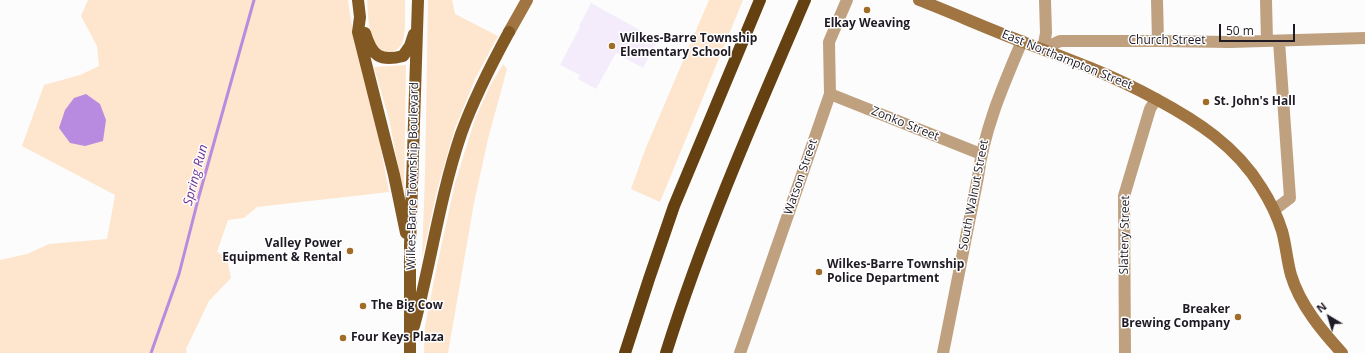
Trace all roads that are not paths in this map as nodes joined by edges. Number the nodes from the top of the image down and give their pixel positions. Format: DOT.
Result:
graph roads {
  1 [pos="358,0"];
  2 [pos="418,0"];
  3 [pos="527,0"];
  4 [pos="760,0"];
  5 [pos="805,0"];
  6 [pos="848,0"];
  7 [pos="919,0"];
  8 [pos="1045,0"];
  9 [pos="1157,0"];
  10 [pos="1266,0"];
  11 [pos="939,4"];
  12 [pos="360,17"];
  13 [pos="416,27"];
  14 [pos="1365,38"];
  15 [pos="1158,40"];
  16 [pos="1022,41"];
  17 [pos="1267,41"];
  18 [pos="1279,41"];
  19 [pos="1043,49"];
  20 [pos="830,94"];
  21 [pos="1156,99"];
  22 [pos="981,154"];
  23 [pos="1274,210"];
  24 [pos="410,246"];
  25 [pos="410,348"];
  26 [pos="625,353"];
  27 [pos="666,353"];
  28 [pos="740,353"];
  29 [pos="943,353"];
  30 [pos="1125,353"];
  31 [pos="1342,353"];
  1 -- 12 [label="main road"];
  2 -- 13 [label="main road, Wilkes-Barre Township Boulevard"];
  3 -- 25 [label="main road"];
  4 -- 26 [label="highway"];
  5 -- 27 [label="highway"];
  6 -- 20 [label="street, Watson Street"];
  7 -- 11 [label="main road, East Northampton Street"];
  8 -- 19 [label="street"];
  9 -- 15 [label="street"];
  10 -- 17 [label="street"];
  11 -- 16 [label="main road, East Northampton Street"];
  12 -- 13 [label="main road"];
  12 -- 24 [label="main road"];
  13 -- 24 [label="main road, Wilkes-Barre Township Boulevard"];
  14 -- 18 [label="street, Church Street"];
  15 -- 17 [label="street, Church Street"];
  15 -- 19 [label="street, Church Street"];
  16 -- 19 [label="main road, East Northampton Street"];
  16 -- 22 [label="street, South Walnut Street"];
  17 -- 18 [label="street, Church Street"];
  18 -- 23 [label="street"];
  19 -- 21 [label="main road, East Northampton Street"];
  20 -- 22 [label="street, Zonko Street"];
  20 -- 28 [label="street, Watson Street"];
  21 -- 23 [label="main road, East Northampton Street"];
  21 -- 30 [label="street, Slattery Street"];
  22 -- 29 [label="street, South Walnut Street"];
  23 -- 31 [label="main road, East Northampton Street"];
  24 -- 25 [label="main road, Wilkes-Barre Township Boulevard"];
}
